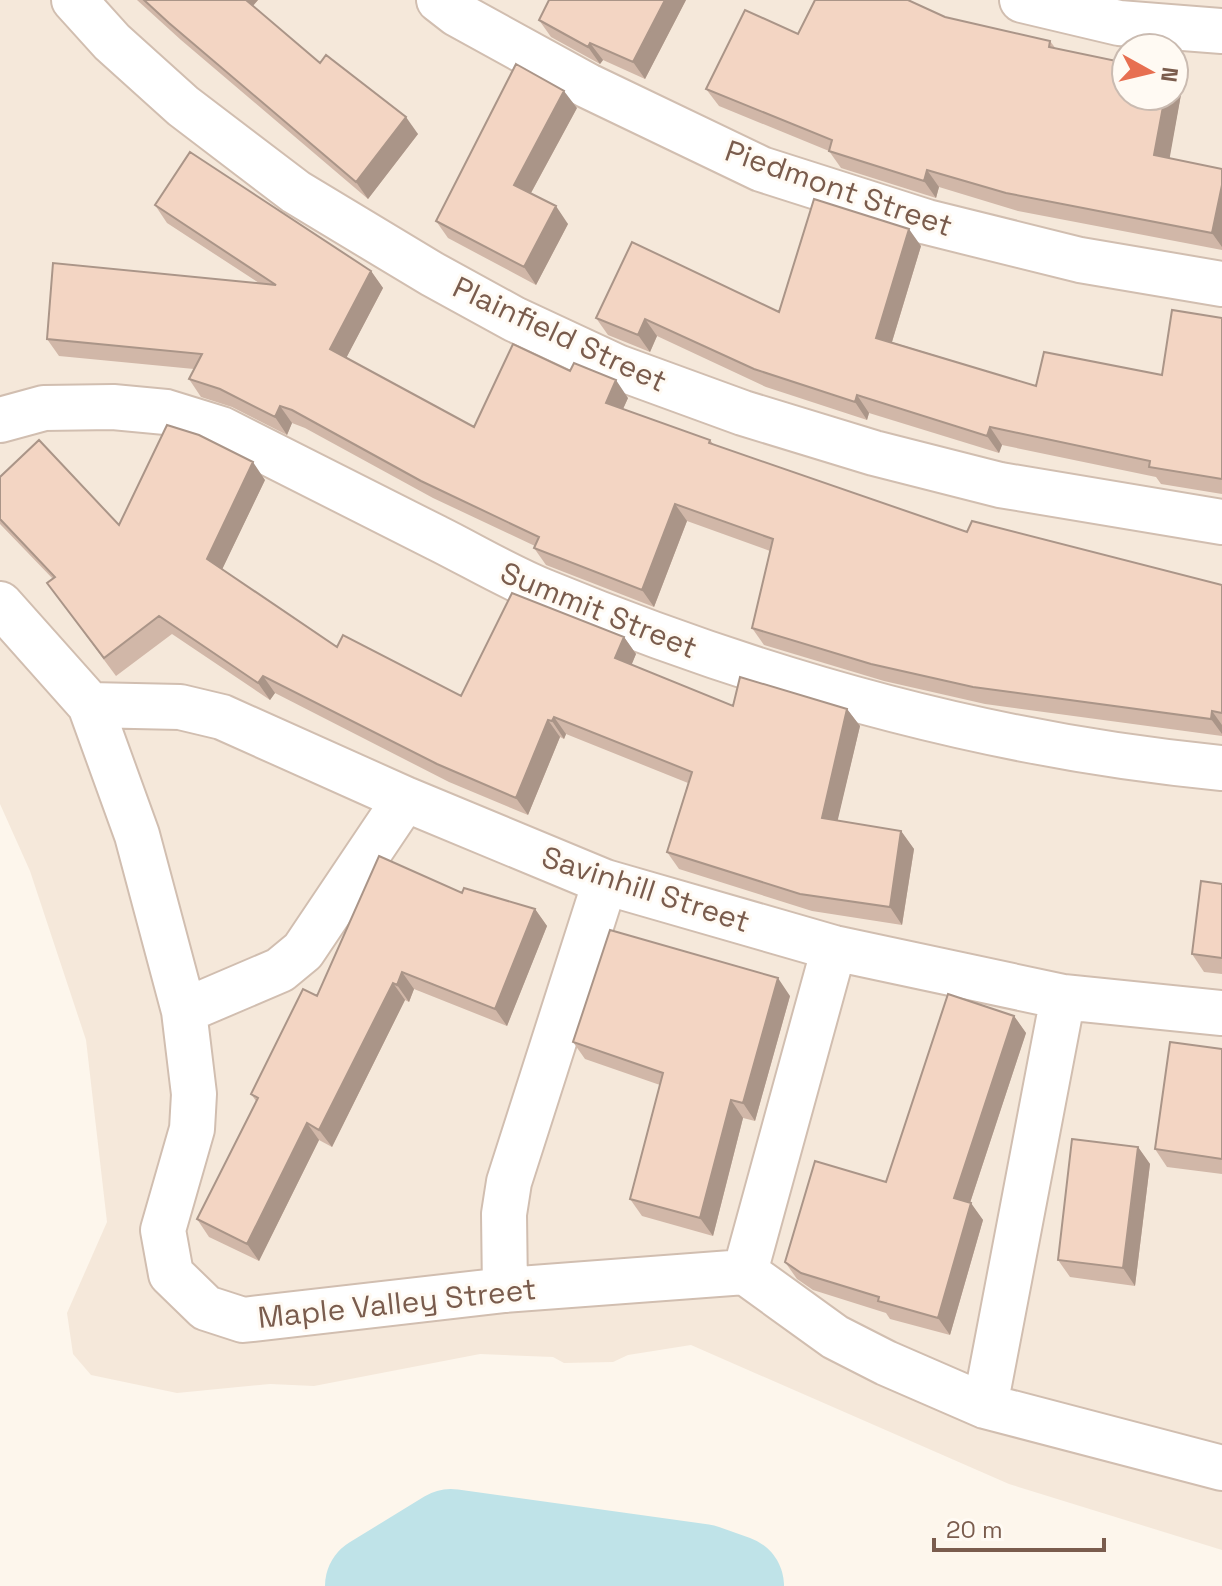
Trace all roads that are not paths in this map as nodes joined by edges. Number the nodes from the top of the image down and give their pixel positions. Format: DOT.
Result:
graph roads {
  1 [pos="74,0"];
  2 [pos="439,0"];
  3 [pos="1022,0"];
  4 [pos="1222,31"];
  5 [pos="1222,284"];
  6 [pos="0,420"];
  7 [pos="1222,522"];
  8 [pos="0,604"];
  9 [pos="90,705"];
  10 [pos="1222,768"];
  11 [pos="405,799"];
  12 [pos="605,882"];
  13 [pos="834,948"];
  14 [pos="1063,997"];
  15 [pos="184,1011"];
  16 [pos="1222,1013"];
  17 [pos="745,1272"];
  18 [pos="505,1290"];
  19 [pos="985,1406"];
  20 [pos="1222,1468"];
  1 -- 7 [label="street, Plainfield Street"];
  2 -- 5 [label="street, Piedmont Street"];
  3 -- 4 [label="street"];
  6 -- 10 [label="street, Summit Street"];
  8 -- 9 [label="street, Maple Valley Street"];
  9 -- 11 [label="street, Savinhill Street"];
  9 -- 15 [label="street, Maple Valley Street"];
  11 -- 12 [label="street, Savinhill Street"];
  11 -- 15 [label="street"];
  12 -- 13 [label="street, Savinhill Street"];
  12 -- 18 [label="street"];
  13 -- 14 [label="street, Savinhill Street"];
  13 -- 17 [label="street"];
  14 -- 16 [label="street, Savinhill Street"];
  14 -- 19 [label="street"];
  15 -- 18 [label="street, Maple Valley Street"];
  17 -- 18 [label="street, Maple Valley Street"];
  17 -- 19 [label="street"];
  19 -- 20 [label="street"];
}
